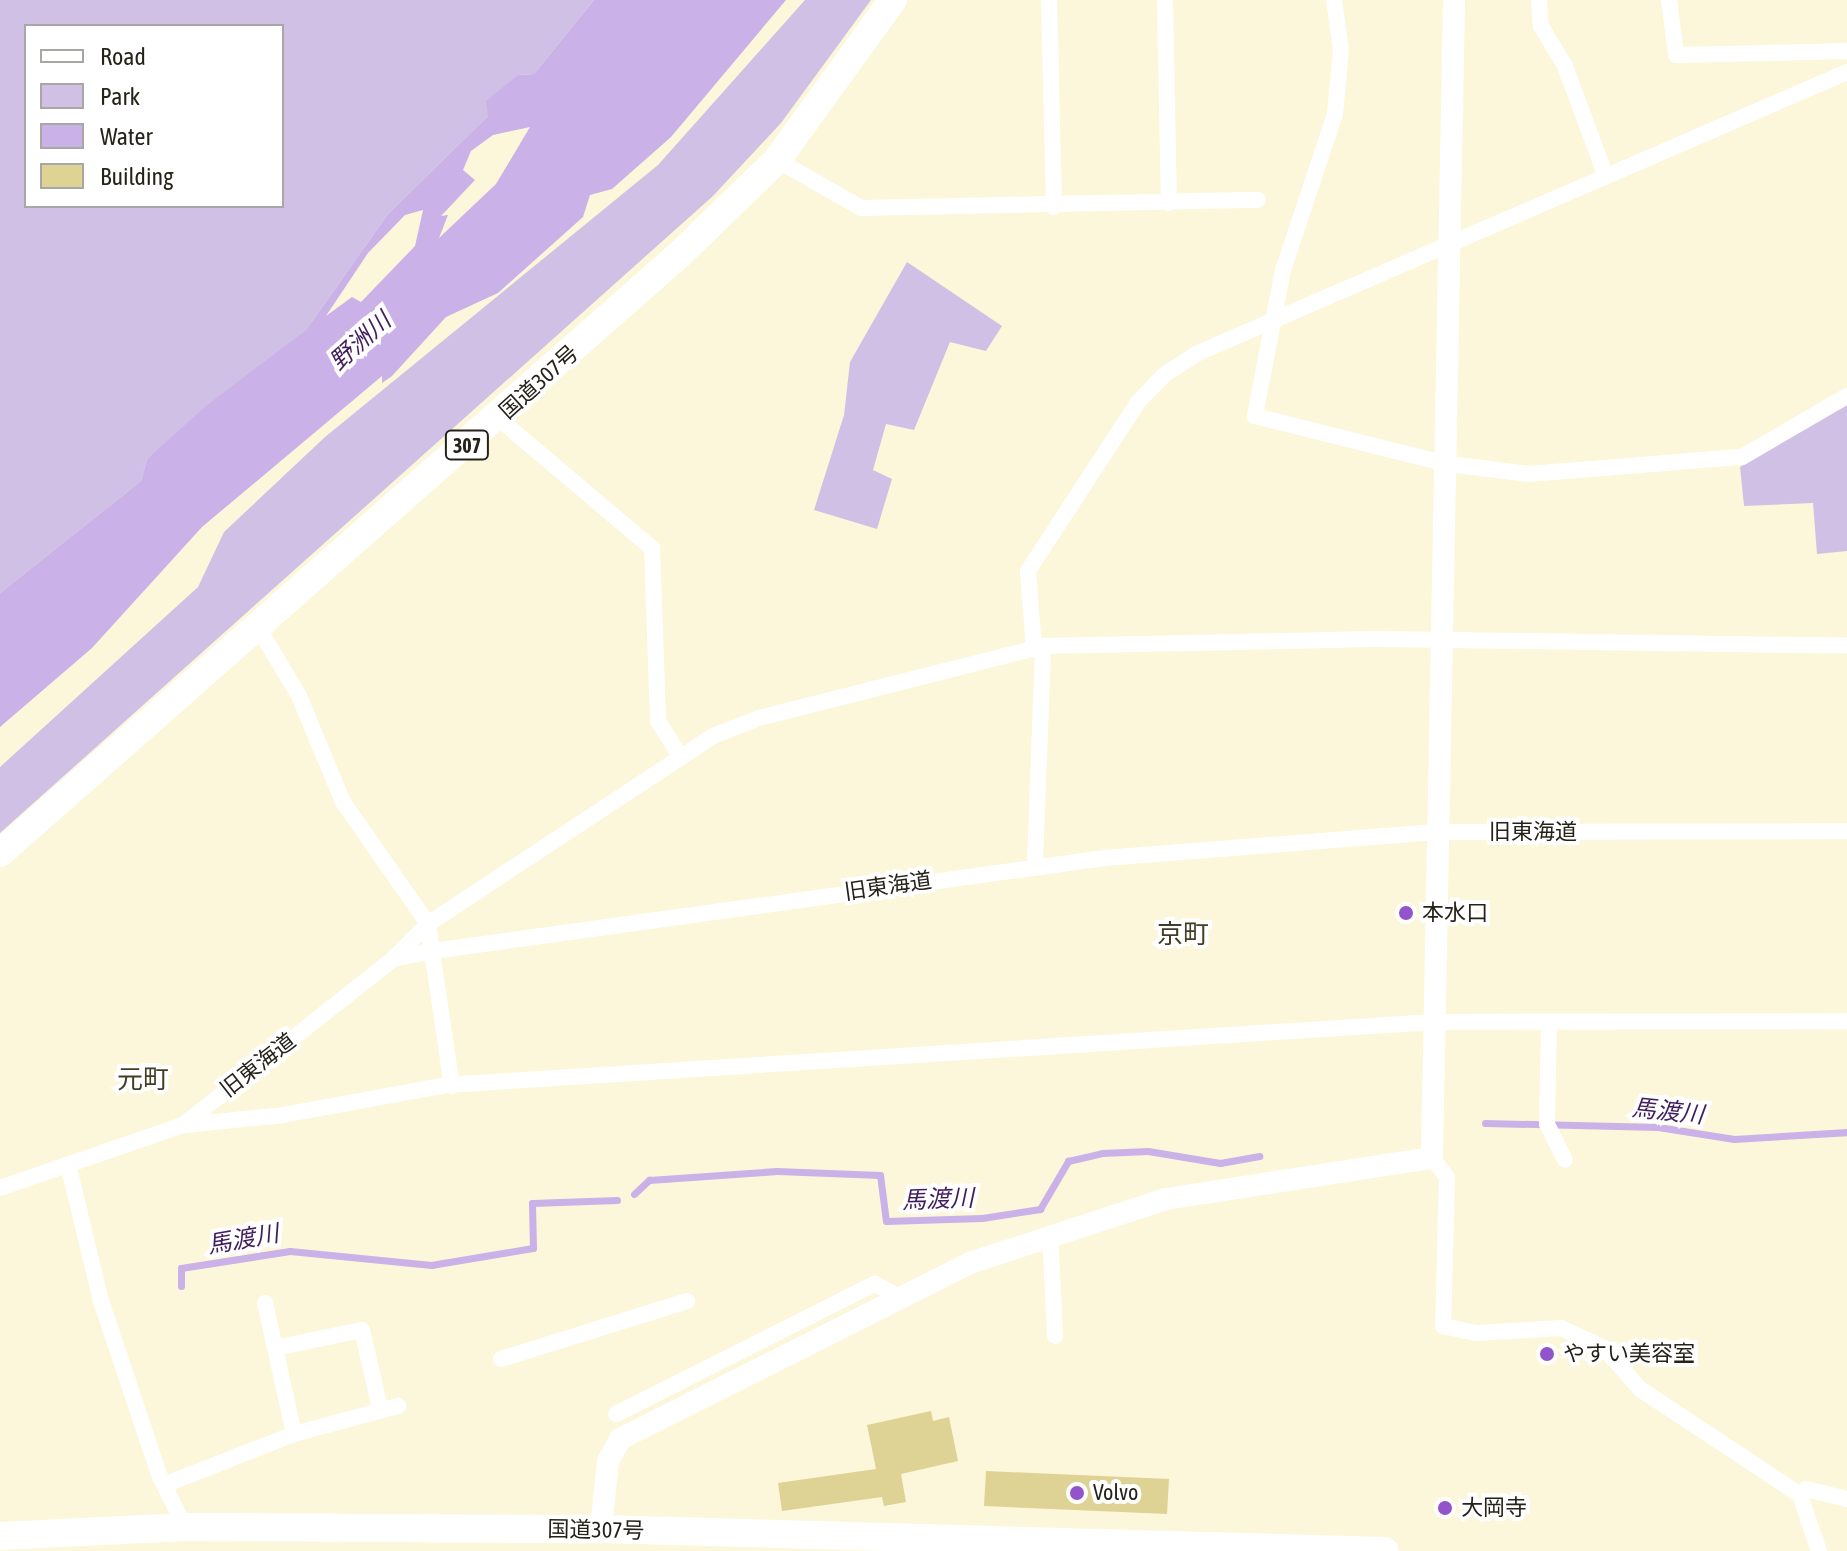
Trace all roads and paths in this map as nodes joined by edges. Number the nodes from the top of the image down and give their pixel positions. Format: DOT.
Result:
graph roads {
  1 [pos="893,0"];
  2 [pos="1049,0"];
  3 [pos="1165,0"];
  4 [pos="1334,0"];
  5 [pos="1454,0"];
  6 [pos="1539,0"];
  7 [pos="1669,0"];
  8 [pos="1847,51"];
  9 [pos="1847,72"];
  10 [pos="777,160"];
  11 [pos="1606,177"];
  12 [pos="1258,200"];
  13 [pos="1169,203"];
  14 [pos="1054,207"];
  15 [pos="1454,242"];
  16 [pos="1279,317"];
  17 [pos="1847,396"];
  18 [pos="498,418"];
  19 [pos="1448,464"];
  20 [pos="258,627"];
  21 [pos="1442,640"];
  22 [pos="1847,646"];
  23 [pos="1039,647"];
  24 [pos="679,755"];
  25 [pos="1847,831"];
  26 [pos="1439,832"];
  27 [pos="0,853"];
  28 [pos="1035,865"];
  29 [pos="428,924"];
  30 [pos="433,951"];
  31 [pos="393,959"];
  32 [pos="1847,1021"];
  33 [pos="1433,1022"];
  34 [pos="1549,1022"];
  35 [pos="452,1086"];
  36 [pos="183,1125"];
  37 [pos="1432,1158"];
  38 [pos="1565,1160"];
  39 [pos="68,1164"];
  40 [pos="0,1188"];
  41 [pos="1050,1233"];
  42 [pos="898,1296"];
  43 [pos="687,1301"];
  44 [pos="265,1303"];
  45 [pos="1055,1336"];
  46 [pos="275,1348"];
  47 [pos="501,1359"];
  48 [pos="398,1406"];
  49 [pos="380,1408"];
  50 [pos="616,1414"];
  51 [pos="294,1434"];
  52 [pos="164,1485"];
  53 [pos="1800,1495"];
  54 [pos="1847,1499"];
  55 [pos="185,1527"];
  56 [pos="601,1529"];
  57 [pos="0,1536"];
  58 [pos="56,1543"];
  59 [pos="1385,1551"];
  60 [pos="1819,1551"];
  1 -- 10 [label="highway, 国道307号 / 307"];
  2 -- 14 [label="street"];
  3 -- 13 [label="street"];
  4 -- 16 [label="street"];
  5 -- 15 [label="street"];
  6 -- 11 [label="street"];
  7 -- 8 [label="street"];
  9 -- 11 [label="street"];
  10 -- 14 [label="street"];
  10 -- 18 [label="highway, 国道307号 / 307"];
  11 -- 15 [label="street"];
  12 -- 13 [label="street"];
  13 -- 14 [label="street"];
  15 -- 16 [label="street"];
  15 -- 19 [label="street"];
  16 -- 19 [label="street"];
  16 -- 23 [label="street"];
  17 -- 19 [label="street"];
  18 -- 20 [label="highway, 国道307号 / 307"];
  18 -- 24 [label="street"];
  19 -- 21 [label="street"];
  20 -- 27 [label="highway, 国道307号 / 307"];
  20 -- 29 [label="street"];
  21 -- 22 [label="street"];
  21 -- 23 [label="street"];
  21 -- 26 [label="street"];
  23 -- 24 [label="street"];
  23 -- 28 [label="street"];
  24 -- 29 [label="street"];
  25 -- 26 [label="street, 旧東海道"];
  26 -- 28 [label="street, 旧東海道"];
  26 -- 33 [label="street"];
  28 -- 30 [label="street, 旧東海道"];
  29 -- 30 [label="street"];
  29 -- 31 [label="street"];
  30 -- 31 [label="street, 旧東海道"];
  30 -- 35 [label="street"];
  31 -- 36 [label="street, 旧東海道"];
  32 -- 34 [label="street"];
  33 -- 34 [label="street"];
  33 -- 35 [label="street"];
  33 -- 37 [label="street"];
  34 -- 38 [label="street"];
  35 -- 36 [label="street"];
  36 -- 39 [label="street, 旧東海道"];
  37 -- 41 [label="street"];
  37 -- 53 [label="street"];
  39 -- 40 [label="street, 旧東海道"];
  39 -- 52 [label="street"];
  41 -- 42 [label="street"];
  41 -- 45 [label="street"];
  42 -- 50 [label="street"];
  42 -- 56 [label="street"];
  43 -- 47 [label="street"];
  44 -- 46 [label="street"];
  46 -- 49 [label="street"];
  46 -- 51 [label="street"];
  48 -- 49 [label="street"];
  49 -- 51 [label="street"];
  51 -- 52 [label="street"];
  52 -- 55 [label="street"];
  53 -- 54 [label="street"];
  53 -- 60 [label="street"];
  55 -- 56 [label="highway, 国道307号"];
  55 -- 58 [label="highway, 国道307号"];
  56 -- 59 [label="highway, 国道307号"];
  57 -- 58 [label="highway, 国道307号"];
}
